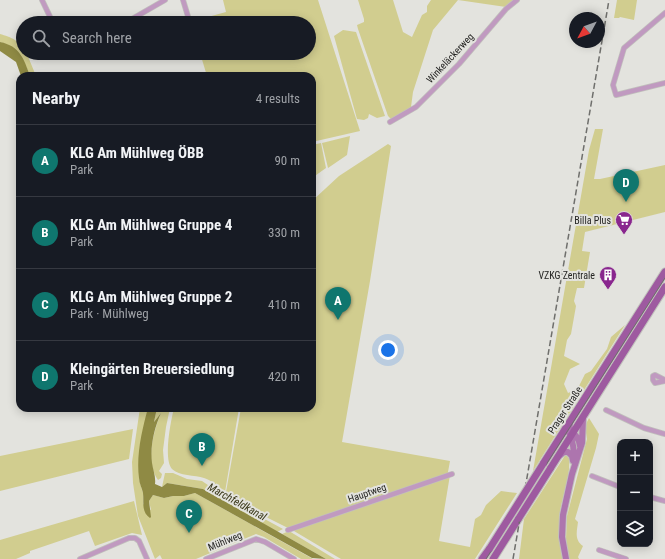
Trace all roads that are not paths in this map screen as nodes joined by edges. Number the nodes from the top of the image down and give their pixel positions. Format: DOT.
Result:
graph roads {
  1 [pos="42,0"];
  2 [pos="165,0"];
  3 [pos="183,0"];
  4 [pos="517,0"];
  5 [pos="665,13"];
  6 [pos="50,16"];
  7 [pos="137,16"];
  8 [pos="188,16"];
  9 [pos="665,83"];
  10 [pos="390,122"];
  11 [pos="665,272"];
  12 [pos="665,288"];
  13 [pos="606,410"];
  14 [pos="572,416"];
  15 [pos="582,419"];
  16 [pos="571,433"];
  17 [pos="665,434"];
  18 [pos="560,435"];
  19 [pos="580,450"];
  20 [pos="557,459"];
  21 [pos="573,461"];
  22 [pos="452,474"];
  23 [pos="572,474"];
  24 [pos="592,476"];
  25 [pos="617,486"];
  26 [pos="653,498"];
  27 [pos="665,501"];
  28 [pos="288,530"];
  29 [pos="599,550"];
  30 [pos="80,559"];
  31 [pos="147,559"];
  32 [pos="206,559"];
  33 [pos="294,559"];
  34 [pos="482,559"];
  35 [pos="493,559"];
  36 [pos="566,559"];
  37 [pos="623,559"];
  1 -- 6 [label="street"];
  2 -- 7 [label="street"];
  3 -- 8 [label="street"];
  4 -- 10 [label="street, Winkeläckerweg"];
  5 -- 9 [label="street"];
  11 -- 14 [label="main road, Prager Straße"];
  12 -- 15 [label="main road, Prager Straße"];
  13 -- 17 [label="street"];
  14 -- 16 [label="main road"];
  14 -- 18 [label="main road, Prager Straße"];
  15 -- 16 [label="main road, Prager Straße"];
  15 -- 19 [label="main road"];
  16 -- 18 [label="main road"];
  16 -- 19 [label="main road"];
  16 -- 20 [label="main road, Prager Straße"];
  16 -- 21 [label="main road"];
  18 -- 34 [label="main road, Prager Straße, bridge"];
  19 -- 23 [label="main road"];
  20 -- 21 [label="main road"];
  20 -- 35 [label="main road, Prager Straße, bridge"];
  21 -- 23 [label="main road"];
  22 -- 28 [label="street, Hauptweg"];
  23 -- 36 [label="main road"];
  24 -- 25 [label="street"];
  26 -- 27 [label="street"];
  29 -- 37 [label="street"];
  30 -- 31 [label="street"];
  32 -- 33 [label="street, Mühlweg"];
}
